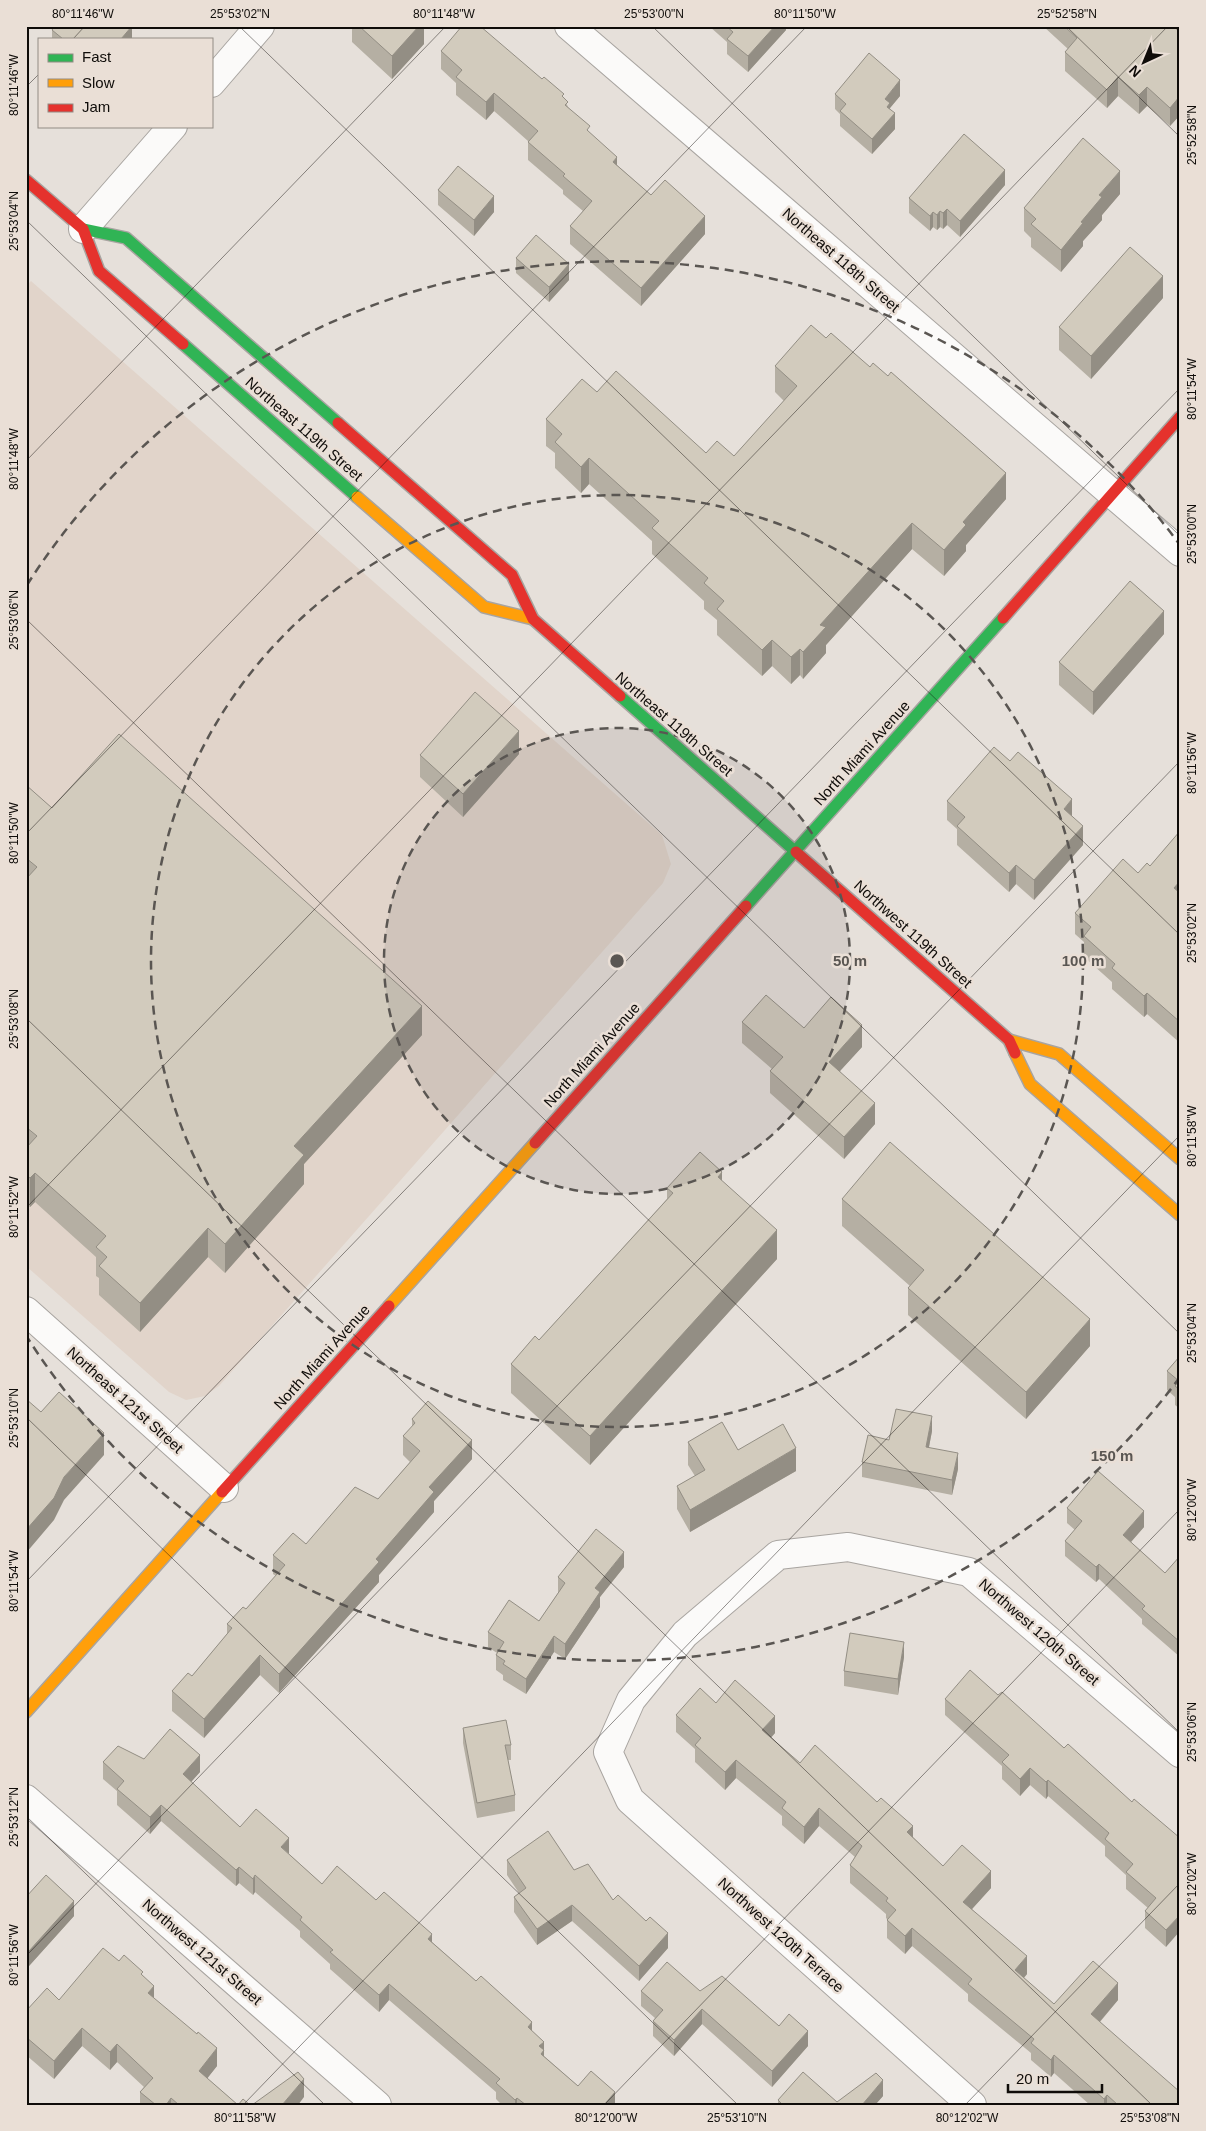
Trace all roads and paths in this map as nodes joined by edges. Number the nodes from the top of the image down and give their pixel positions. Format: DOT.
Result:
graph roads {
  1 [pos="260,26"];
  2 [pos="569,26"];
  3 [pos="212,82"];
  4 [pos="171,128"];
  5 [pos="26,180"];
  6 [pos="83,229"];
  7 [pos="1180,417"];
  8 [pos="1113,494"];
  9 [pos="1180,552"];
  10 [pos="533,619"];
  11 [pos="796,850"];
  12 [pos="1009,1040"];
  13 [pos="1180,1159"];
  14 [pos="1180,1215"];
  15 [pos="26,1312"];
  16 [pos="224,1488"];
  17 [pos="26,1712"];
  18 [pos="608,1752"];
  19 [pos="1180,1753"];
  20 [pos="26,1799"];
  21 [pos="957,2100"];
  22 [pos="377,2105"];
  1 -- 3 [label="street"];
  2 -- 8 [label="street, Northeast 118th Street"];
  4 -- 6 [label="street"];
  5 -- 6 [label="main road, Northeast 119th Street"];
  6 -- 10 [label="main road, Northeast 119th Street"];
  6 -- 10 [label="main road, Northeast 119th Street"];
  7 -- 8 [label="main road, North Miami Avenue"];
  8 -- 9 [label="street, Northeast 118th Street"];
  8 -- 11 [label="main road, North Miami Avenue"];
  10 -- 11 [label="main road, Northeast 119th Street"];
  11 -- 12 [label="main road, Northwest 119th Street"];
  11 -- 16 [label="main road, North Miami Avenue"];
  12 -- 13 [label="main road, Northwest 119th Street"];
  12 -- 14 [label="main road, Northwest 119th Street"];
  15 -- 16 [label="street, Northeast 121st Street"];
  16 -- 17 [label="main road, North Miami Avenue"];
  18 -- 19 [label="street, Northwest 120th Street"];
  18 -- 21 [label="street, Northwest 120th Terrace"];
  20 -- 22 [label="street, Northwest 121st Street"];
}
